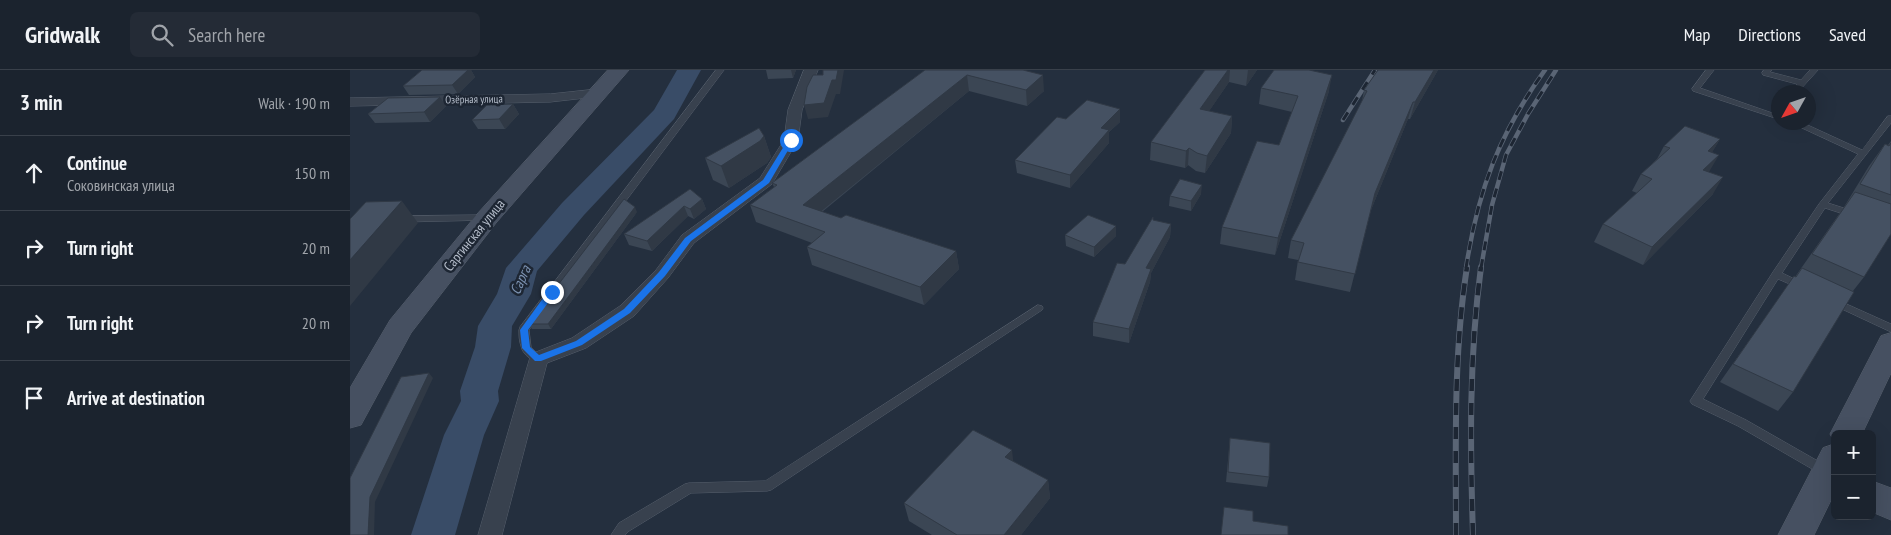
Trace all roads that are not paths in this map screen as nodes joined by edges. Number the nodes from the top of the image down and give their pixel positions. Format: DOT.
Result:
graph roads {
  1 [pos="619,70"];
  2 [pos="720,70"];
  3 [pos="811,70"];
  4 [pos="1710,70"];
  5 [pos="1814,70"];
  6 [pos="1765,74"];
  7 [pos="1802,84"];
  8 [pos="598,93"];
  9 [pos="350,102"];
  10 [pos="1771,112"];
  11 [pos="1891,118"];
  12 [pos="1811,130"];
  13 [pos="1863,153"];
  14 [pos="1823,204"];
  15 [pos="1860,217"];
  16 [pos="487,218"];
  17 [pos="395,220"];
  18 [pos="1776,274"];
  19 [pos="1810,290"];
  20 [pos="1827,298"];
  21 [pos="1038,308"];
  22 [pos="1891,328"];
  23 [pos="1891,343"];
  24 [pos="538,359"];
  25 [pos="350,416"];
  26 [pos="1848,430"];
  27 [pos="1831,468"];
  28 [pos="1831,471"];
  29 [pos="1876,497"];
  30 [pos="1891,505"];
  31 [pos="490,535"];
  32 [pos="617,535"];
  33 [pos="1796,535"];
  1 -- 8 [label="street, Саргинская улица"];
  2 -- 24 [label="lane"];
  3 -- 24 [label="street"];
  4 -- 10 [label="lane"];
  5 -- 7 [label="lane"];
  6 -- 7 [label="lane"];
  8 -- 9 [label="street, Озёрная улица"];
  8 -- 16 [label="street, Саргинская улица"];
  11 -- 13 [label="lane"];
  12 -- 13 [label="lane"];
  13 -- 14 [label="lane"];
  14 -- 15 [label="lane"];
  14 -- 18 [label="lane"];
  16 -- 17 [label="lane"];
  16 -- 25 [label="street, Саргинская улица"];
  18 -- 19 [label="lane"];
  18 -- 27 [label="lane"];
  20 -- 22 [label="lane"];
  21 -- 32 [label="lane"];
  23 -- 26 [label="street"];
  24 -- 31 [label="street"];
  28 -- 33 [label="street"];
  29 -- 30 [label="street"];
}
